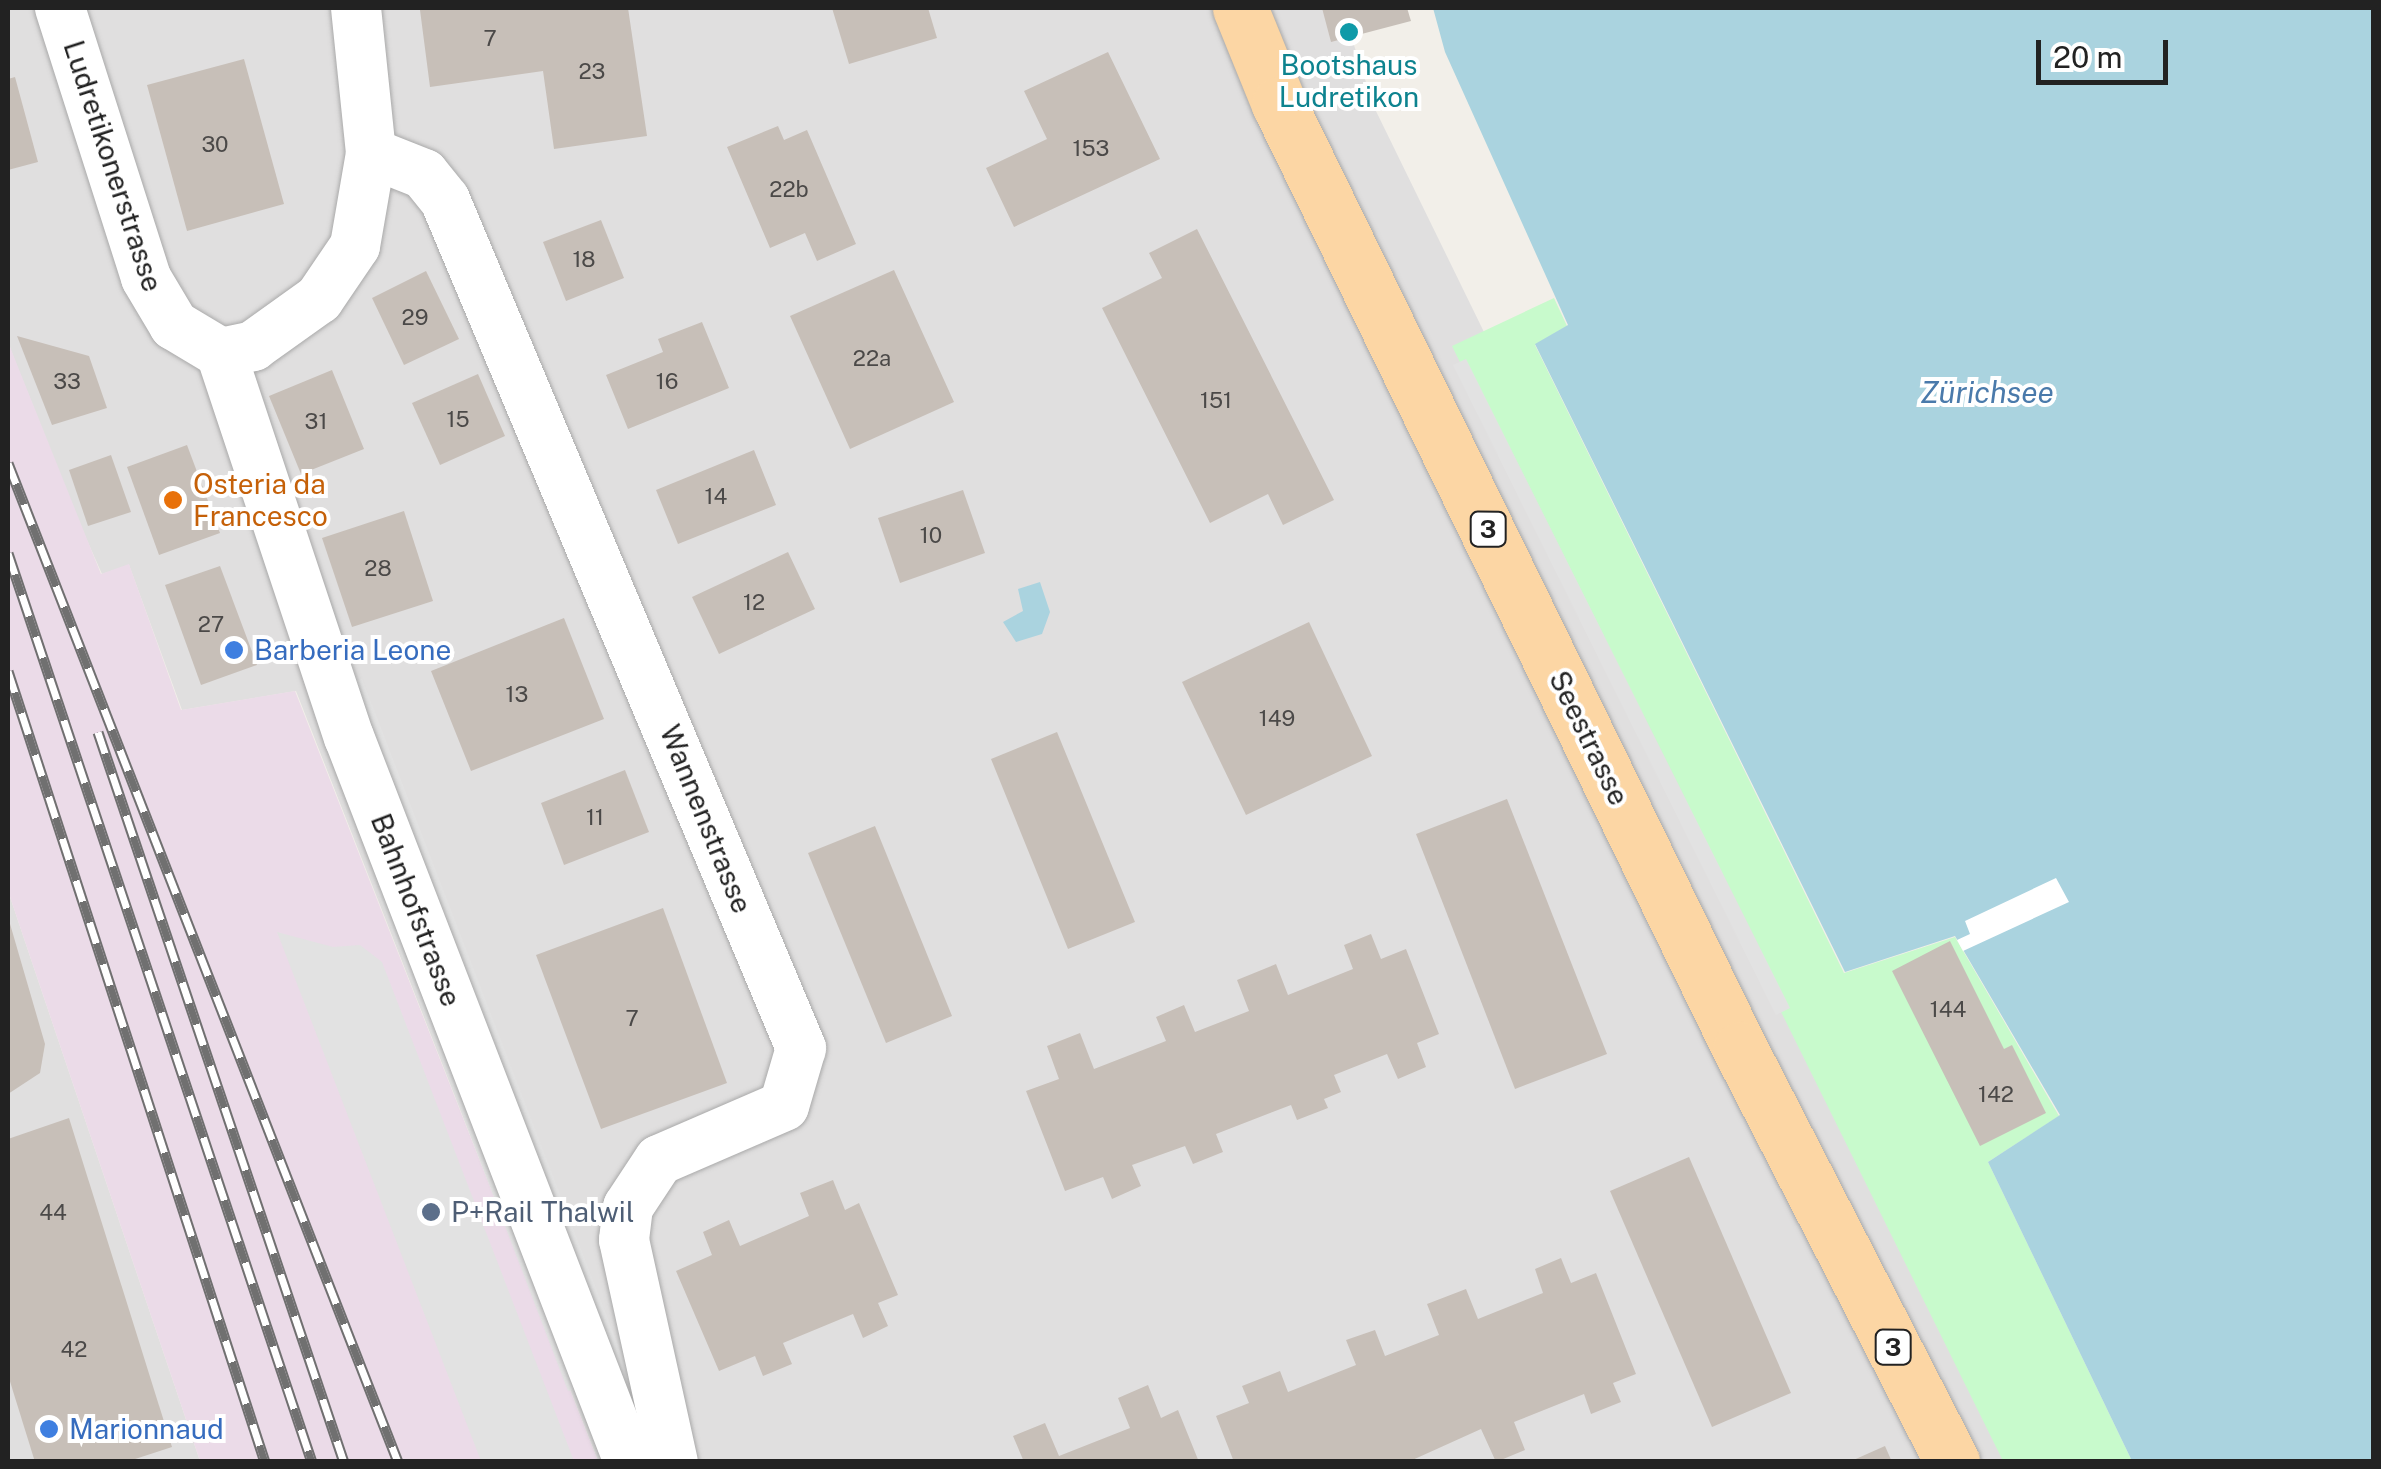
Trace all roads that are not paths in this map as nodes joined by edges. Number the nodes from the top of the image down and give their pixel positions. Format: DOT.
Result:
graph roads {
  1 [pos="60,8"];
  2 [pos="356,8"];
  3 [pos="1240,8"];
  4 [pos="371,153"];
  5 [pos="221,352"];
  6 [pos="629,1462"];
  7 [pos="674,1462"];
  8 [pos="1952,1462"];
  1 -- 5 [label="street, Ludretikonerstrasse"];
  2 -- 4 [label="street"];
  3 -- 8 [label="main road, Seestrasse / 3"];
  4 -- 5 [label="street"];
  4 -- 7 [label="street, Wannenstrasse"];
  5 -- 6 [label="street, Bahnhofstrasse"];
}
